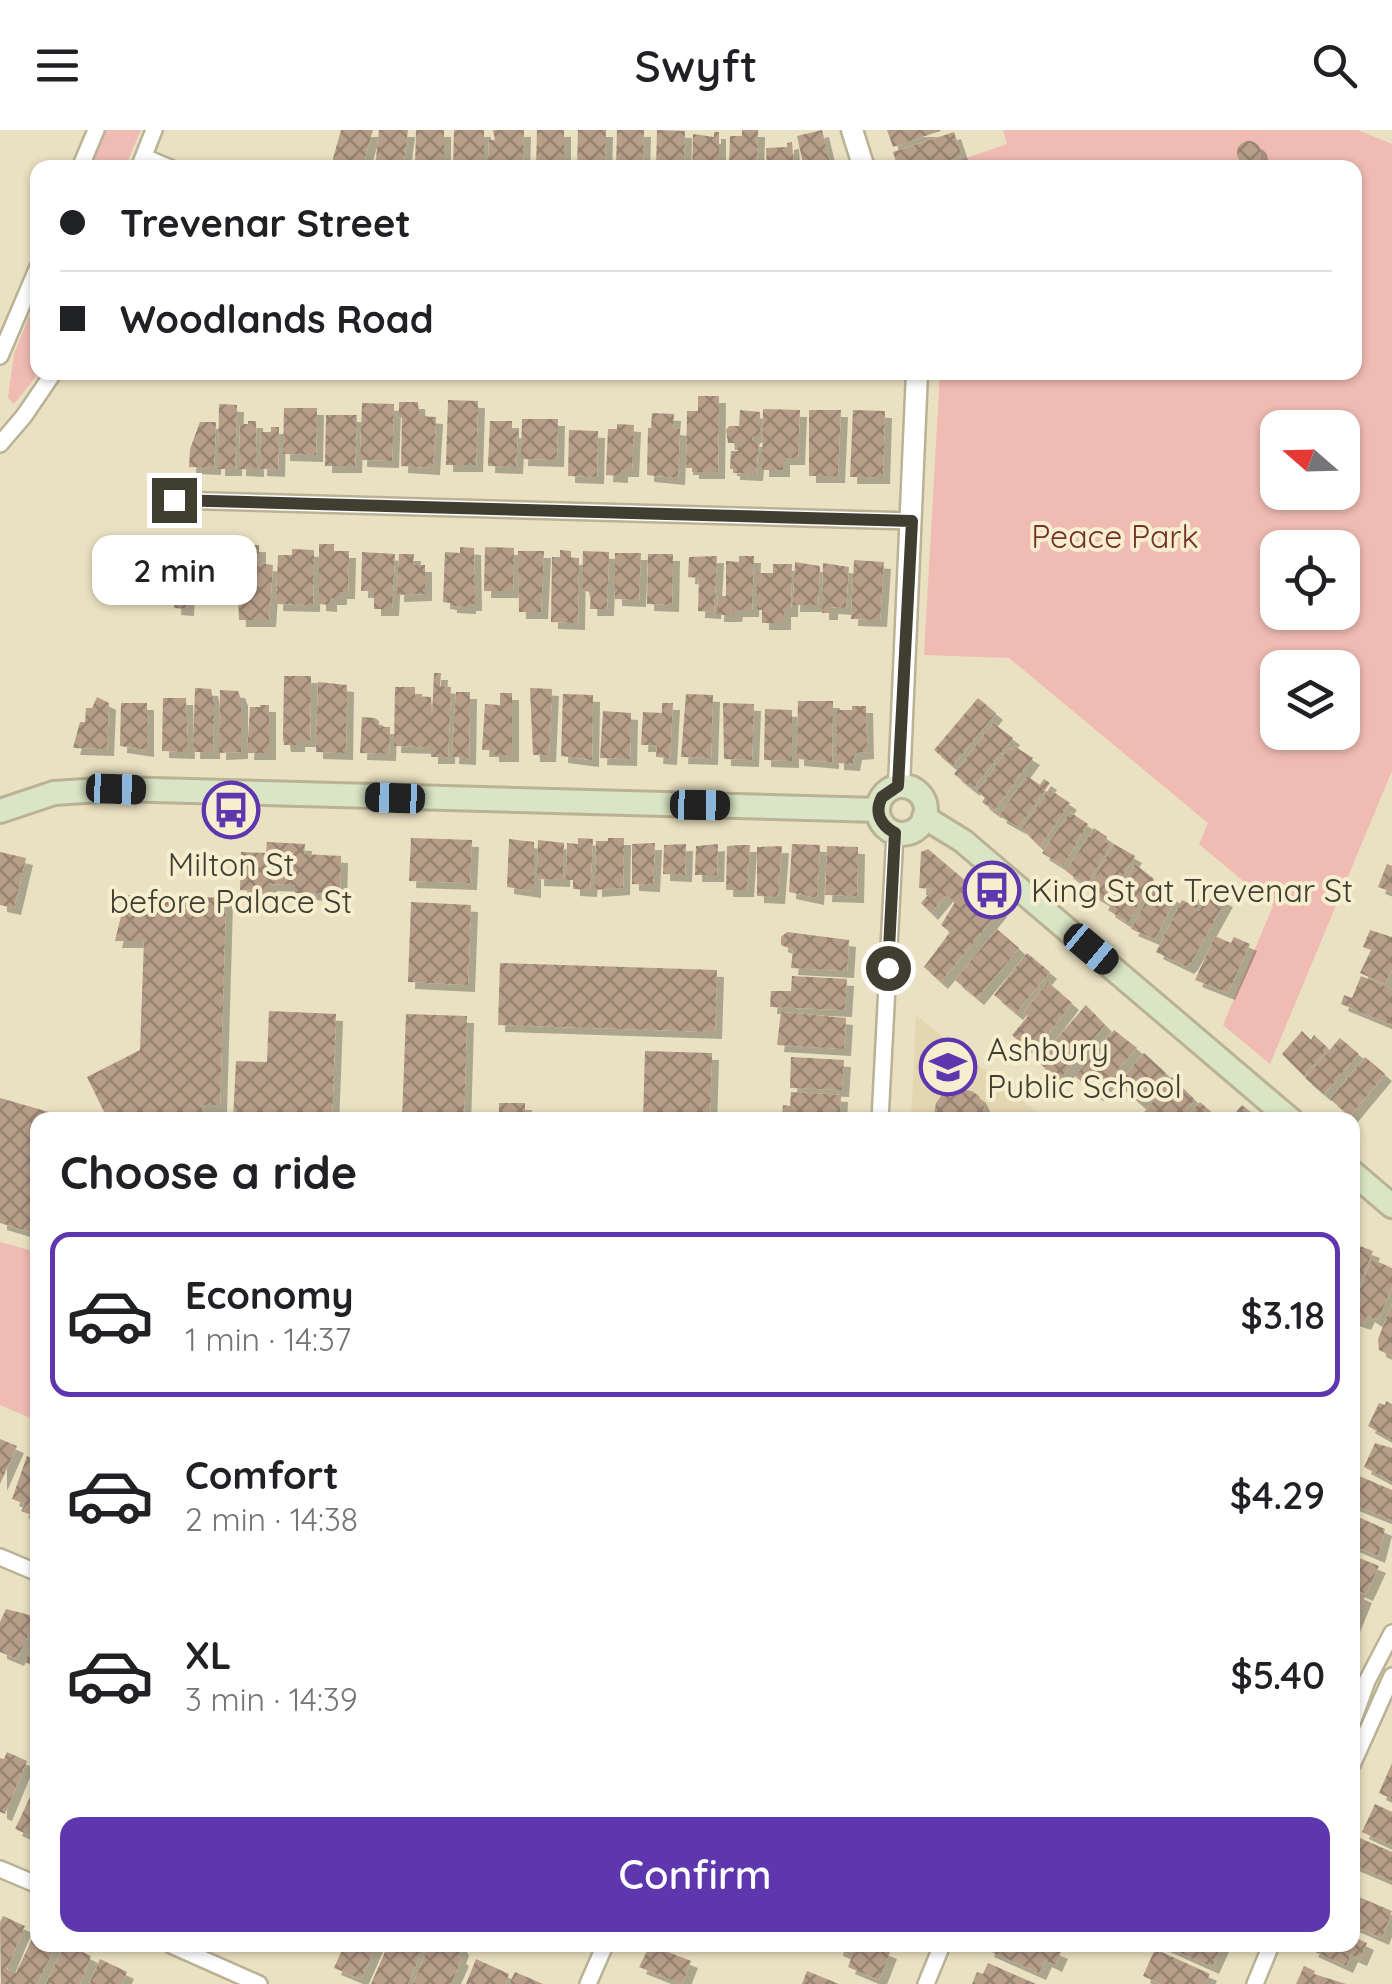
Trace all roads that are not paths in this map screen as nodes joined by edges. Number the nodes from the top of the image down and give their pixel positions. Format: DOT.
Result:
graph roads {
  1 [pos="96,130"];
  2 [pos="154,130"];
  3 [pos="852,130"];
  4 [pos="83,160"];
  5 [pos="143,160"];
  6 [pos="861,160"];
  7 [pos="30,286"];
  8 [pos="0,356"];
  9 [pos="49,380"];
  10 [pos="916,380"];
  11 [pos="0,444"];
  12 [pos="174,500"];
  13 [pos="912,521"];
  14 [pos="898,786"];
  15 [pos="878,810"];
  16 [pos="0,811"];
  17 [pos="924,817"];
  18 [pos="895,833"];
  19 [pos="880,1112"];
  20 [pos="1282,1112"];
  21 [pos="1360,1179"];
  22 [pos="1392,1206"];
  23 [pos="0,1557"];
  24 [pos="30,1570"];
  25 [pos="1392,1633"];
  26 [pos="1392,1676"];
  27 [pos="1360,1696"];
  28 [pos="1360,1707"];
  29 [pos="1384,1718"];
  30 [pos="1360,1753"];
  31 [pos="0,1868"];
  32 [pos="30,1881"];
  33 [pos="187,1952"];
  34 [pos="602,1952"];
  35 [pos="939,1952"];
  36 [pos="1268,1952"];
  37 [pos="253,1983"];
  38 [pos="588,1984"];
  39 [pos="926,1984"];
  40 [pos="1255,1984"];
  1 -- 4 [label="street"];
  2 -- 5 [label="street"];
  3 -- 6 [label="street"];
  7 -- 8 [label="street"];
  9 -- 11 [label="street"];
  10 -- 13 [label="street"];
  12 -- 13 [label="street"];
  13 -- 14 [label="street"];
  14 -- 15 [label="main road"];
  14 -- 17 [label="main road"];
  15 -- 16 [label="main road"];
  15 -- 18 [label="main road"];
  17 -- 18 [label="main road"];
  17 -- 20 [label="main road"];
  18 -- 19 [label="street"];
  21 -- 22 [label="main road"];
  23 -- 24 [label="street"];
  25 -- 27 [label="street"];
  26 -- 29 [label="street"];
  28 -- 29 [label="street"];
  29 -- 30 [label="street"];
  31 -- 32 [label="street"];
  33 -- 37 [label="street"];
  34 -- 38 [label="street"];
  35 -- 39 [label="street"];
  36 -- 40 [label="street"];
}
